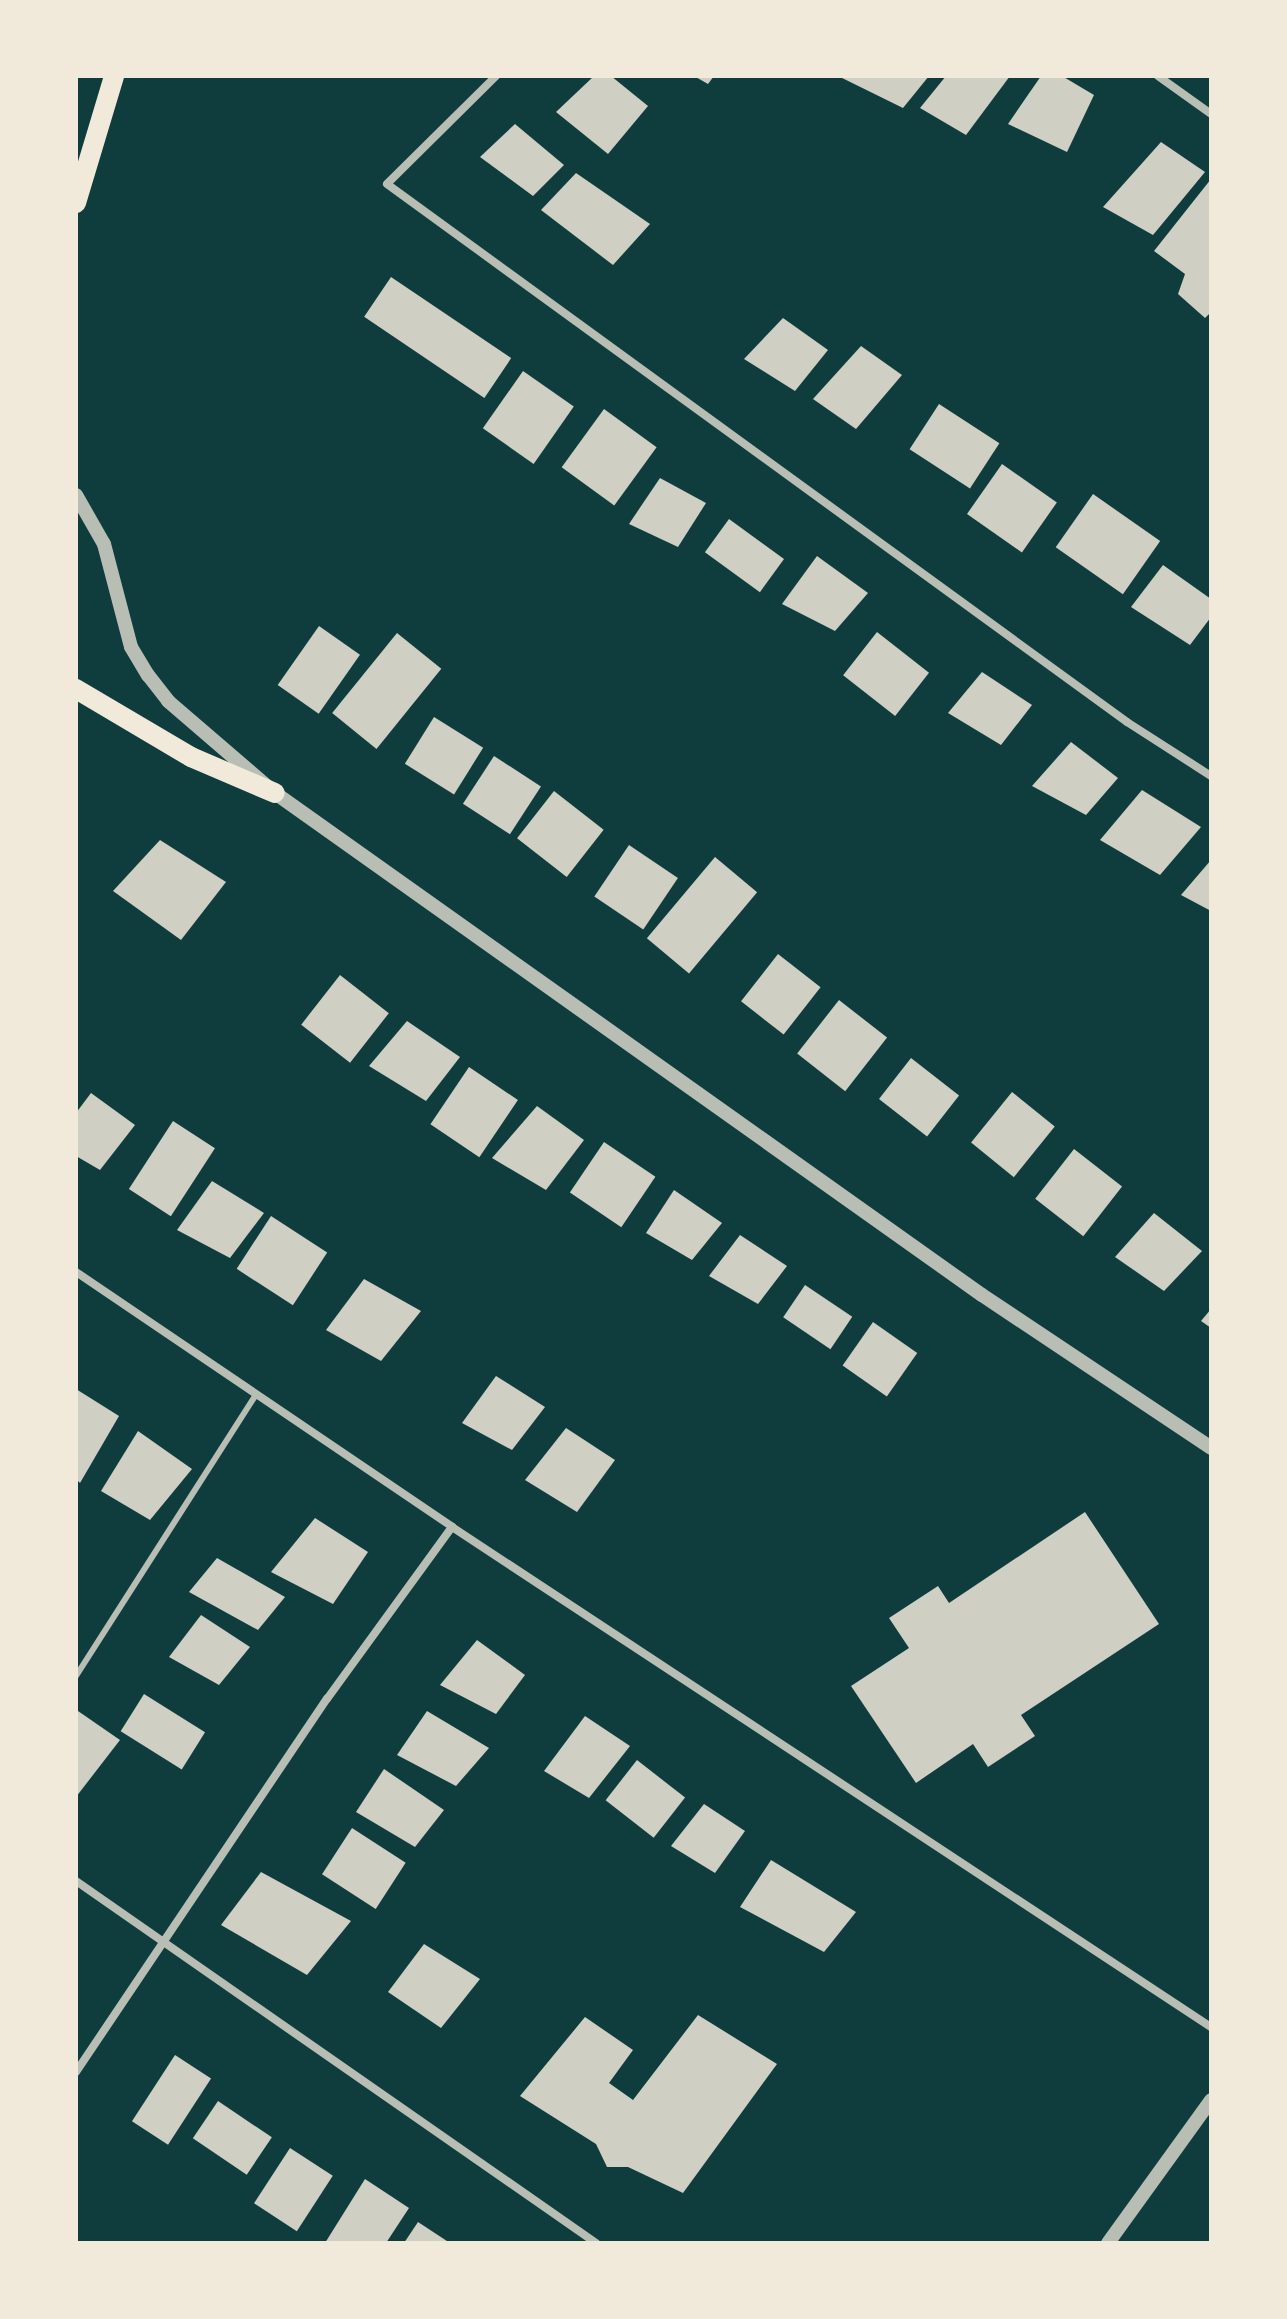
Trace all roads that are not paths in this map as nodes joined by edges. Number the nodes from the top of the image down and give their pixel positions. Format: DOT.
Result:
graph roads {
  1 [pos="114,76"];
  2 [pos="496,76"];
  3 [pos="1158,76"];
  4 [pos="1211,114"];
  5 [pos="76,201"];
  6 [pos="76,495"];
  7 [pos="76,689"];
  8 [pos="1211,776"];
  9 [pos="275,793"];
  10 [pos="76,1272"];
  11 [pos="256,1394"];
  12 [pos="1211,1448"];
  13 [pos="452,1527"];
  14 [pos="76,1676"];
  15 [pos="76,1881"];
  16 [pos="163,1941"];
  17 [pos="1211,2027"];
  18 [pos="76,2072"];
  19 [pos="1211,2100"];
  20 [pos="596,2243"];
  21 [pos="1108,2243"];
  1 -- 5 [label="main road"];
  2 -- 8 [label="street"];
  3 -- 4 [label="street"];
  6 -- 9 [label="street"];
  7 -- 9 [label="main road"];
  9 -- 12 [label="street"];
  10 -- 11 [label="street"];
  11 -- 13 [label="street"];
  11 -- 14 [label="lane"];
  13 -- 16 [label="street"];
  13 -- 17 [label="street"];
  15 -- 16 [label="street"];
  16 -- 18 [label="street"];
  16 -- 20 [label="street"];
  19 -- 21 [label="street"];
}
